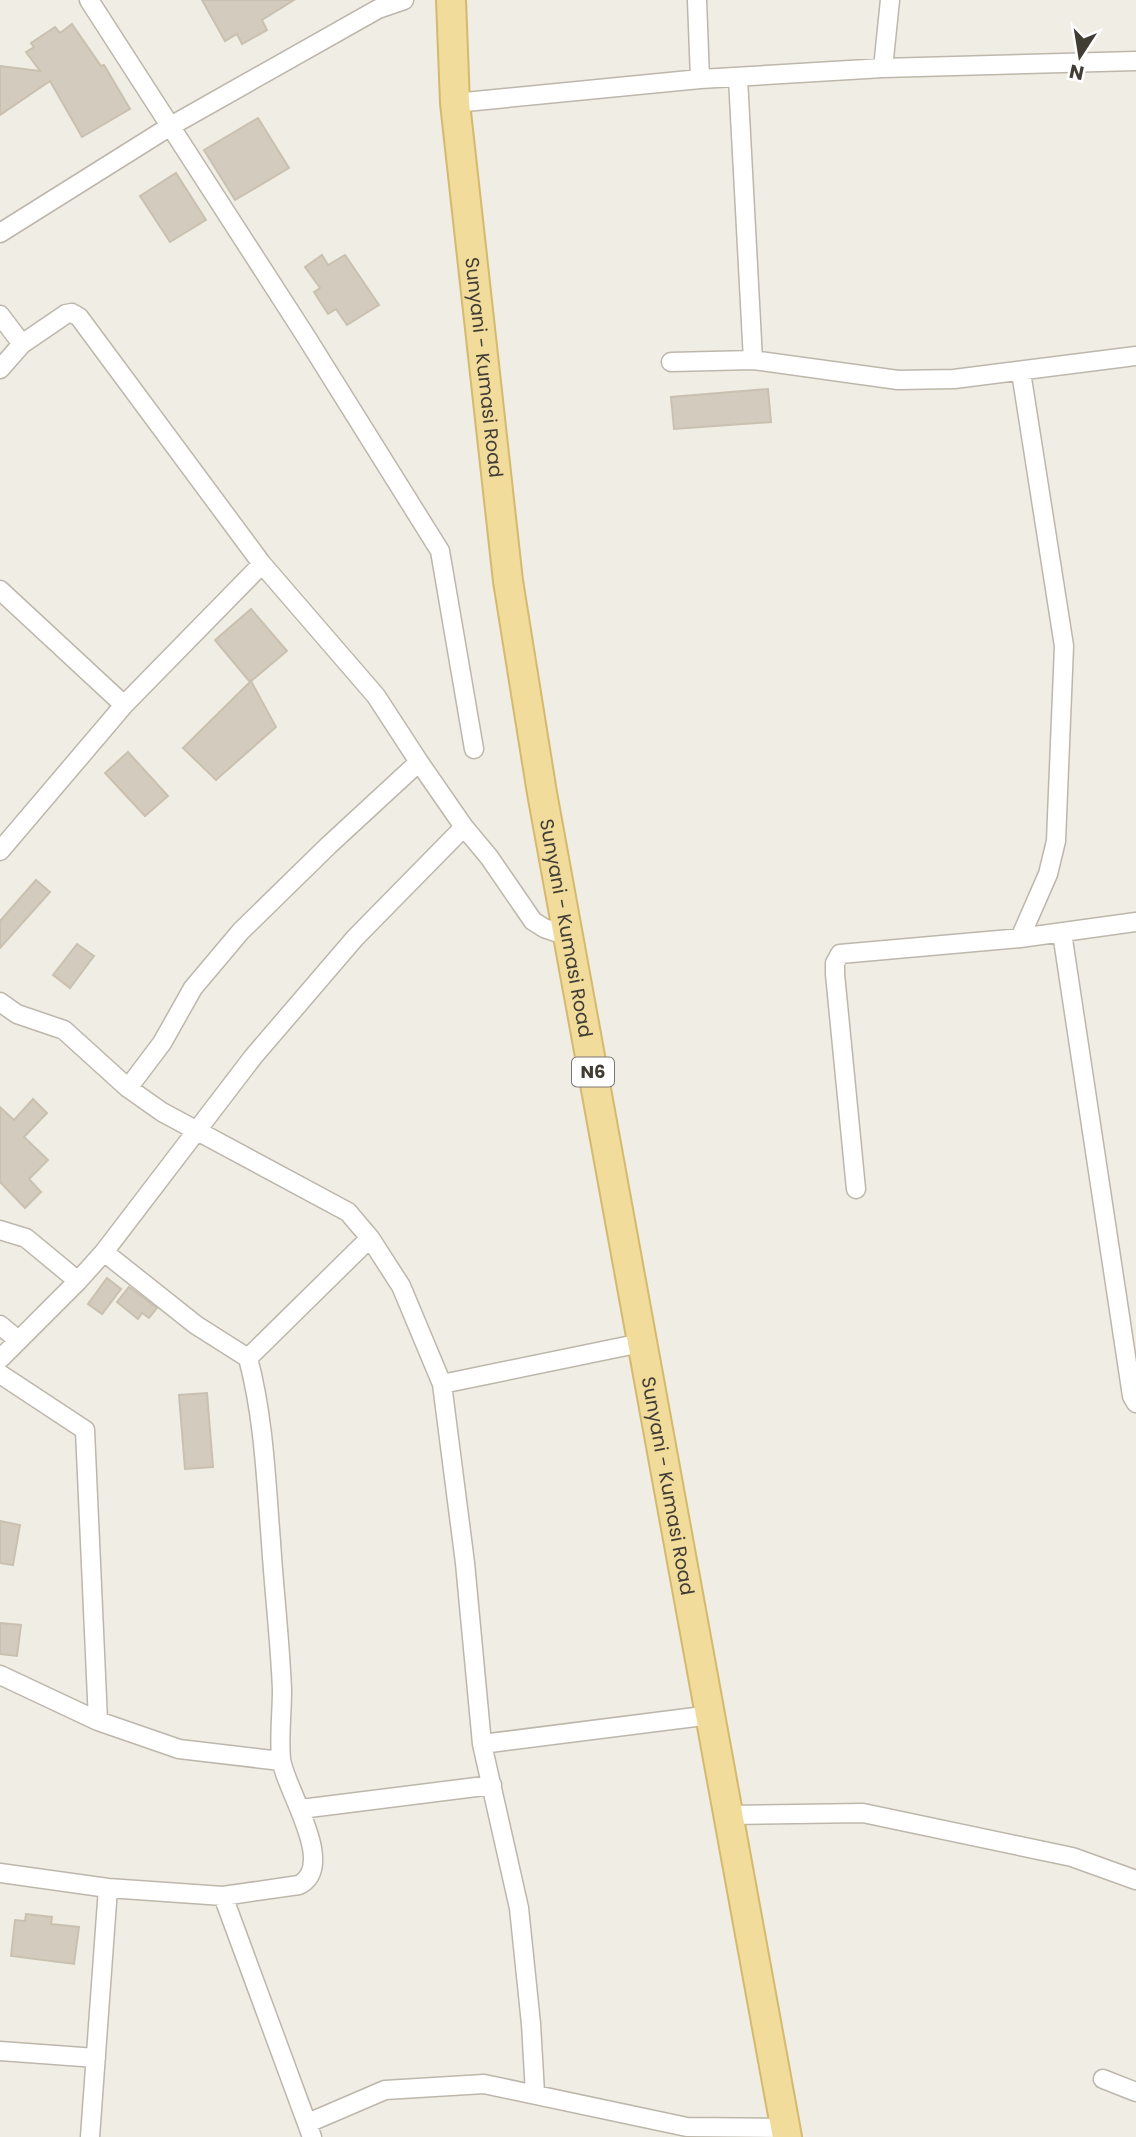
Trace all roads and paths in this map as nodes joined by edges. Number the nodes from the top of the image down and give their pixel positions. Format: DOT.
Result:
graph roads {
  1 [pos="89,0"];
  2 [pos="404,0"];
  3 [pos="452,0"];
  4 [pos="697,0"];
  5 [pos="890,0"];
  6 [pos="1136,61"];
  7 [pos="883,68"];
  8 [pos="738,78"];
  9 [pos="700,79"];
  10 [pos="455,103"];
  11 [pos="169,127"];
  12 [pos="0,233"];
  13 [pos="0,315"];
  14 [pos="22,344"];
  15 [pos="1136,355"];
  16 [pos="753,360"];
  17 [pos="671,362"];
  18 [pos="0,369"];
  19 [pos="1021,372"];
  20 [pos="262,564"];
  21 [pos="0,590"];
  22 [pos="124,705"];
  23 [pos="474,749"];
  24 [pos="419,762"];
  25 [pos="464,827"];
  26 [pos="0,851"];
  27 [pos="1136,922"];
  28 [pos="1062,933"];
  29 [pos="569,937"];
  30 [pos="1020,938"];
  31 [pos="0,1002"];
  32 [pos="128,1088"];
  33 [pos="195,1129"];
  34 [pos="856,1189"];
  35 [pos="0,1230"];
  36 [pos="370,1238"];
  37 [pos="104,1252"];
  38 [pos="78,1281"];
  39 [pos="0,1325"];
  40 [pos="18,1340"];
  41 [pos="641,1343"];
  42 [pos="248,1358"];
  43 [pos="0,1359"];
  44 [pos="0,1374"];
  45 [pos="442,1384"];
  46 [pos="1136,1403"];
  47 [pos="0,1675"];
  48 [pos="711,1714"];
  49 [pos="98,1721"];
  50 [pos="482,1744"];
  51 [pos="281,1761"];
  52 [pos="492,1784"];
  53 [pos="301,1809"];
  54 [pos="728,1815"];
  55 [pos="0,1873"];
  56 [pos="1136,1880"];
  57 [pos="108,1888"];
  58 [pos="223,1896"];
  59 [pos="0,2051"];
  60 [pos="96,2058"];
  61 [pos="1103,2079"];
  62 [pos="1136,2092"];
  63 [pos="535,2093"];
  64 [pos="310,2130"];
  65 [pos="786,2133"];
  66 [pos="90,2137"];
  1 -- 11 [label="street"];
  2 -- 11 [label="street"];
  3 -- 10 [label="main road, Sunyani - Kumasi Road / N6"];
  4 -- 9 [label="street"];
  5 -- 7 [label="street"];
  6 -- 7 [label="street"];
  7 -- 8 [label="street"];
  8 -- 9 [label="street"];
  8 -- 16 [label="street"];
  9 -- 10 [label="street"];
  10 -- 29 [label="main road, Sunyani - Kumasi Road / N6"];
  11 -- 12 [label="street"];
  11 -- 23 [label="street"];
  13 -- 14 [label="street"];
  14 -- 18 [label="street"];
  14 -- 20 [label="street"];
  15 -- 19 [label="street"];
  16 -- 17 [label="street"];
  16 -- 19 [label="street"];
  19 -- 30 [label="street"];
  20 -- 22 [label="street"];
  20 -- 24 [label="street"];
  21 -- 22 [label="street"];
  22 -- 26 [label="street"];
  24 -- 25 [label="street"];
  24 -- 32 [label="street"];
  25 -- 29 [label="street"];
  25 -- 33 [label="street"];
  27 -- 28 [label="street"];
  28 -- 30 [label="street"];
  28 -- 46 [label="street"];
  29 -- 41 [label="main road, Sunyani - Kumasi Road / N6"];
  30 -- 34 [label="street"];
  31 -- 32 [label="street"];
  32 -- 33 [label="street"];
  33 -- 36 [label="street"];
  33 -- 37 [label="street"];
  35 -- 38 [label="street"];
  36 -- 42 [label="street"];
  36 -- 45 [label="street"];
  37 -- 38 [label="street"];
  37 -- 42 [label="street"];
  38 -- 40 [label="street"];
  39 -- 40 [label="street"];
  40 -- 43 [label="street"];
  41 -- 45 [label="street"];
  41 -- 48 [label="main road, Sunyani - Kumasi Road / N6"];
  42 -- 51 [label="street"];
  44 -- 49 [label="street"];
  45 -- 50 [label="street"];
  47 -- 49 [label="street"];
  48 -- 50 [label="street"];
  48 -- 54 [label="main road, Sunyani - Kumasi Road / N6"];
  49 -- 51 [label="street"];
  50 -- 52 [label="street"];
  51 -- 53 [label="street"];
  52 -- 53 [label="street"];
  52 -- 63 [label="street"];
  53 -- 58 [label="street"];
  54 -- 56 [label="street"];
  54 -- 65 [label="main road, Sunyani - Kumasi Road / N6"];
  55 -- 57 [label="street"];
  57 -- 58 [label="street"];
  57 -- 60 [label="street"];
  58 -- 64 [label="street"];
  59 -- 60 [label="street"];
  60 -- 66 [label="street"];
  61 -- 62 [label="street"];
  63 -- 64 [label="street"];
  63 -- 65 [label="street"];
}
